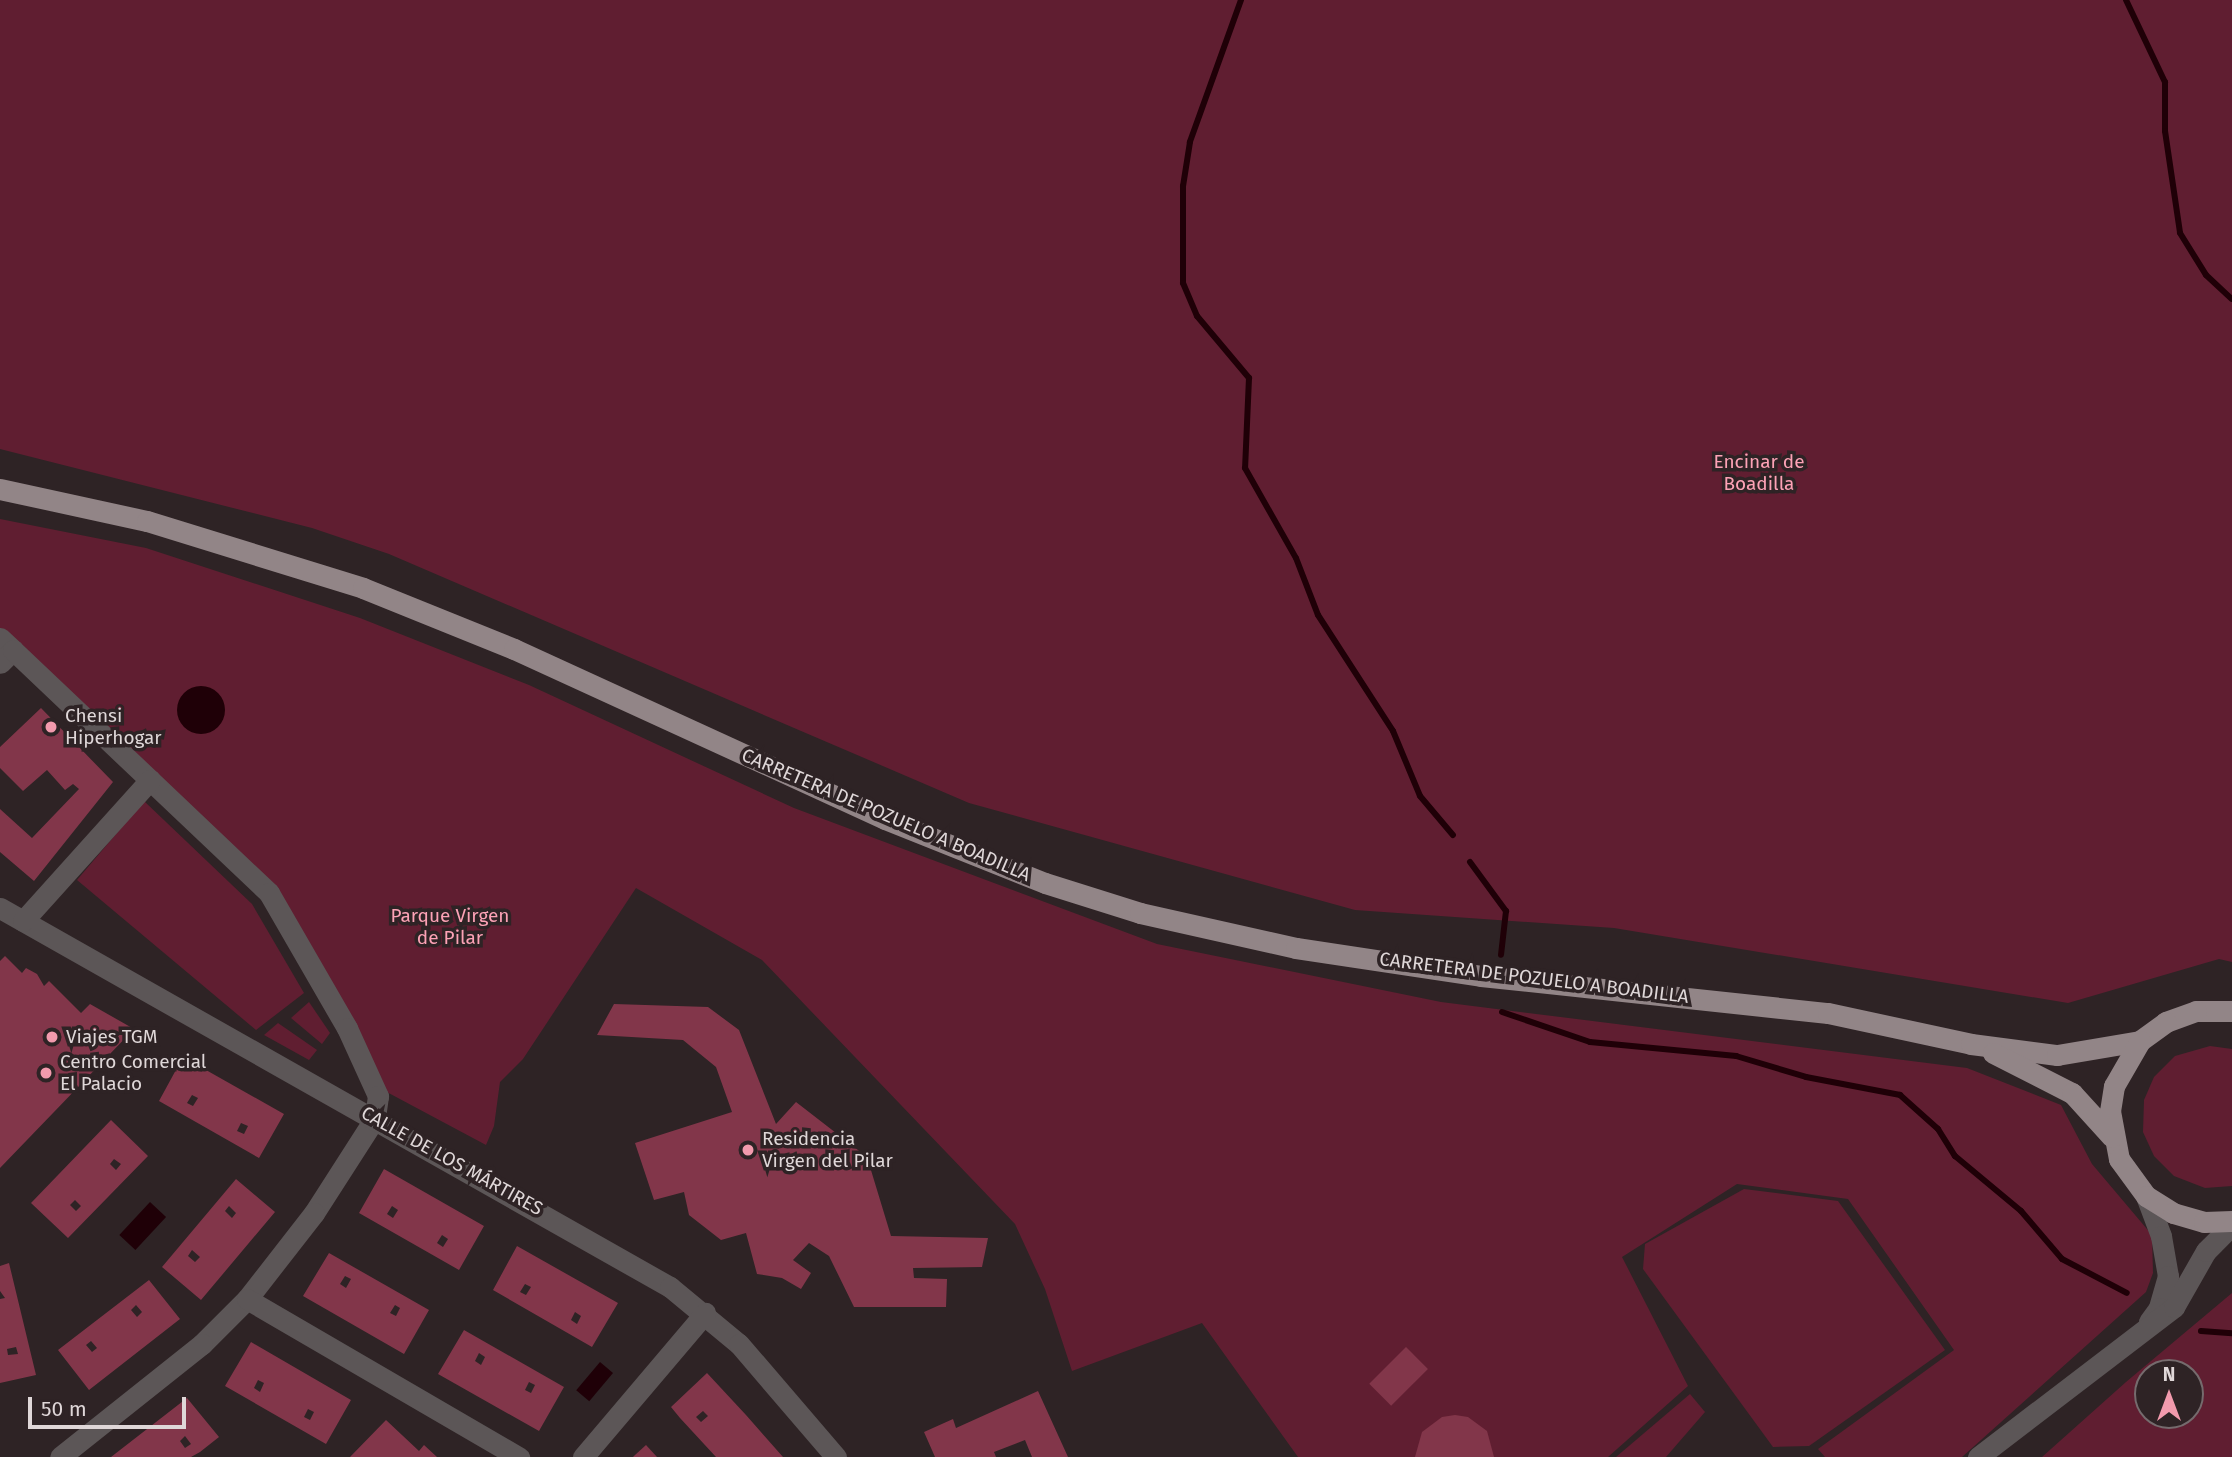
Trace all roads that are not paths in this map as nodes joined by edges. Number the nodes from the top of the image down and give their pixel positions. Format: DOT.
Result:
graph roads {
  1 [pos="0,489"];
  2 [pos="4,650"];
  3 [pos="150,780"];
  4 [pos="0,908"];
  5 [pos="23,920"];
  6 [pos="2232,1011"];
  7 [pos="2140,1041"];
  8 [pos="1971,1044"];
  9 [pos="375,1118"];
  10 [pos="2112,1137"];
  11 [pos="2146,1196"];
  12 [pos="2232,1223"];
  13 [pos="247,1299"];
  14 [pos="705,1313"];
  15 [pos="2141,1333"];
  16 [pos="60,1457"];
  17 [pos="519,1457"];
  18 [pos="583,1457"];
  19 [pos="836,1457"];
  20 [pos="1978,1457"];
  1 -- 8 [label="main road, CARRETERA DE POZUELO A BOADILLA"];
  2 -- 3 [label="street"];
  3 -- 5 [label="street"];
  3 -- 9 [label="street"];
  4 -- 5 [label="street, CALLE DE LOS MÁRTIRES"];
  5 -- 9 [label="street, CALLE DE LOS MÁRTIRES"];
  6 -- 7 [label="main road"];
  7 -- 8 [label="main road, CARRETERA DE POZUELO A BOADILLA"];
  7 -- 10 [label="main road"];
  8 -- 10 [label="main road, CARRETERA DE POZUELO A BOADILLA"];
  9 -- 13 [label="street"];
  9 -- 14 [label="street, CALLE DE LOS MÁRTIRES"];
  10 -- 11 [label="main road"];
  11 -- 12 [label="main road"];
  11 -- 15 [label="street"];
  12 -- 15 [label="street"];
  13 -- 16 [label="street"];
  13 -- 17 [label="street"];
  14 -- 18 [label="street"];
  14 -- 19 [label="street, CALLE DE LOS MÁRTIRES"];
  15 -- 20 [label="street"];
}
